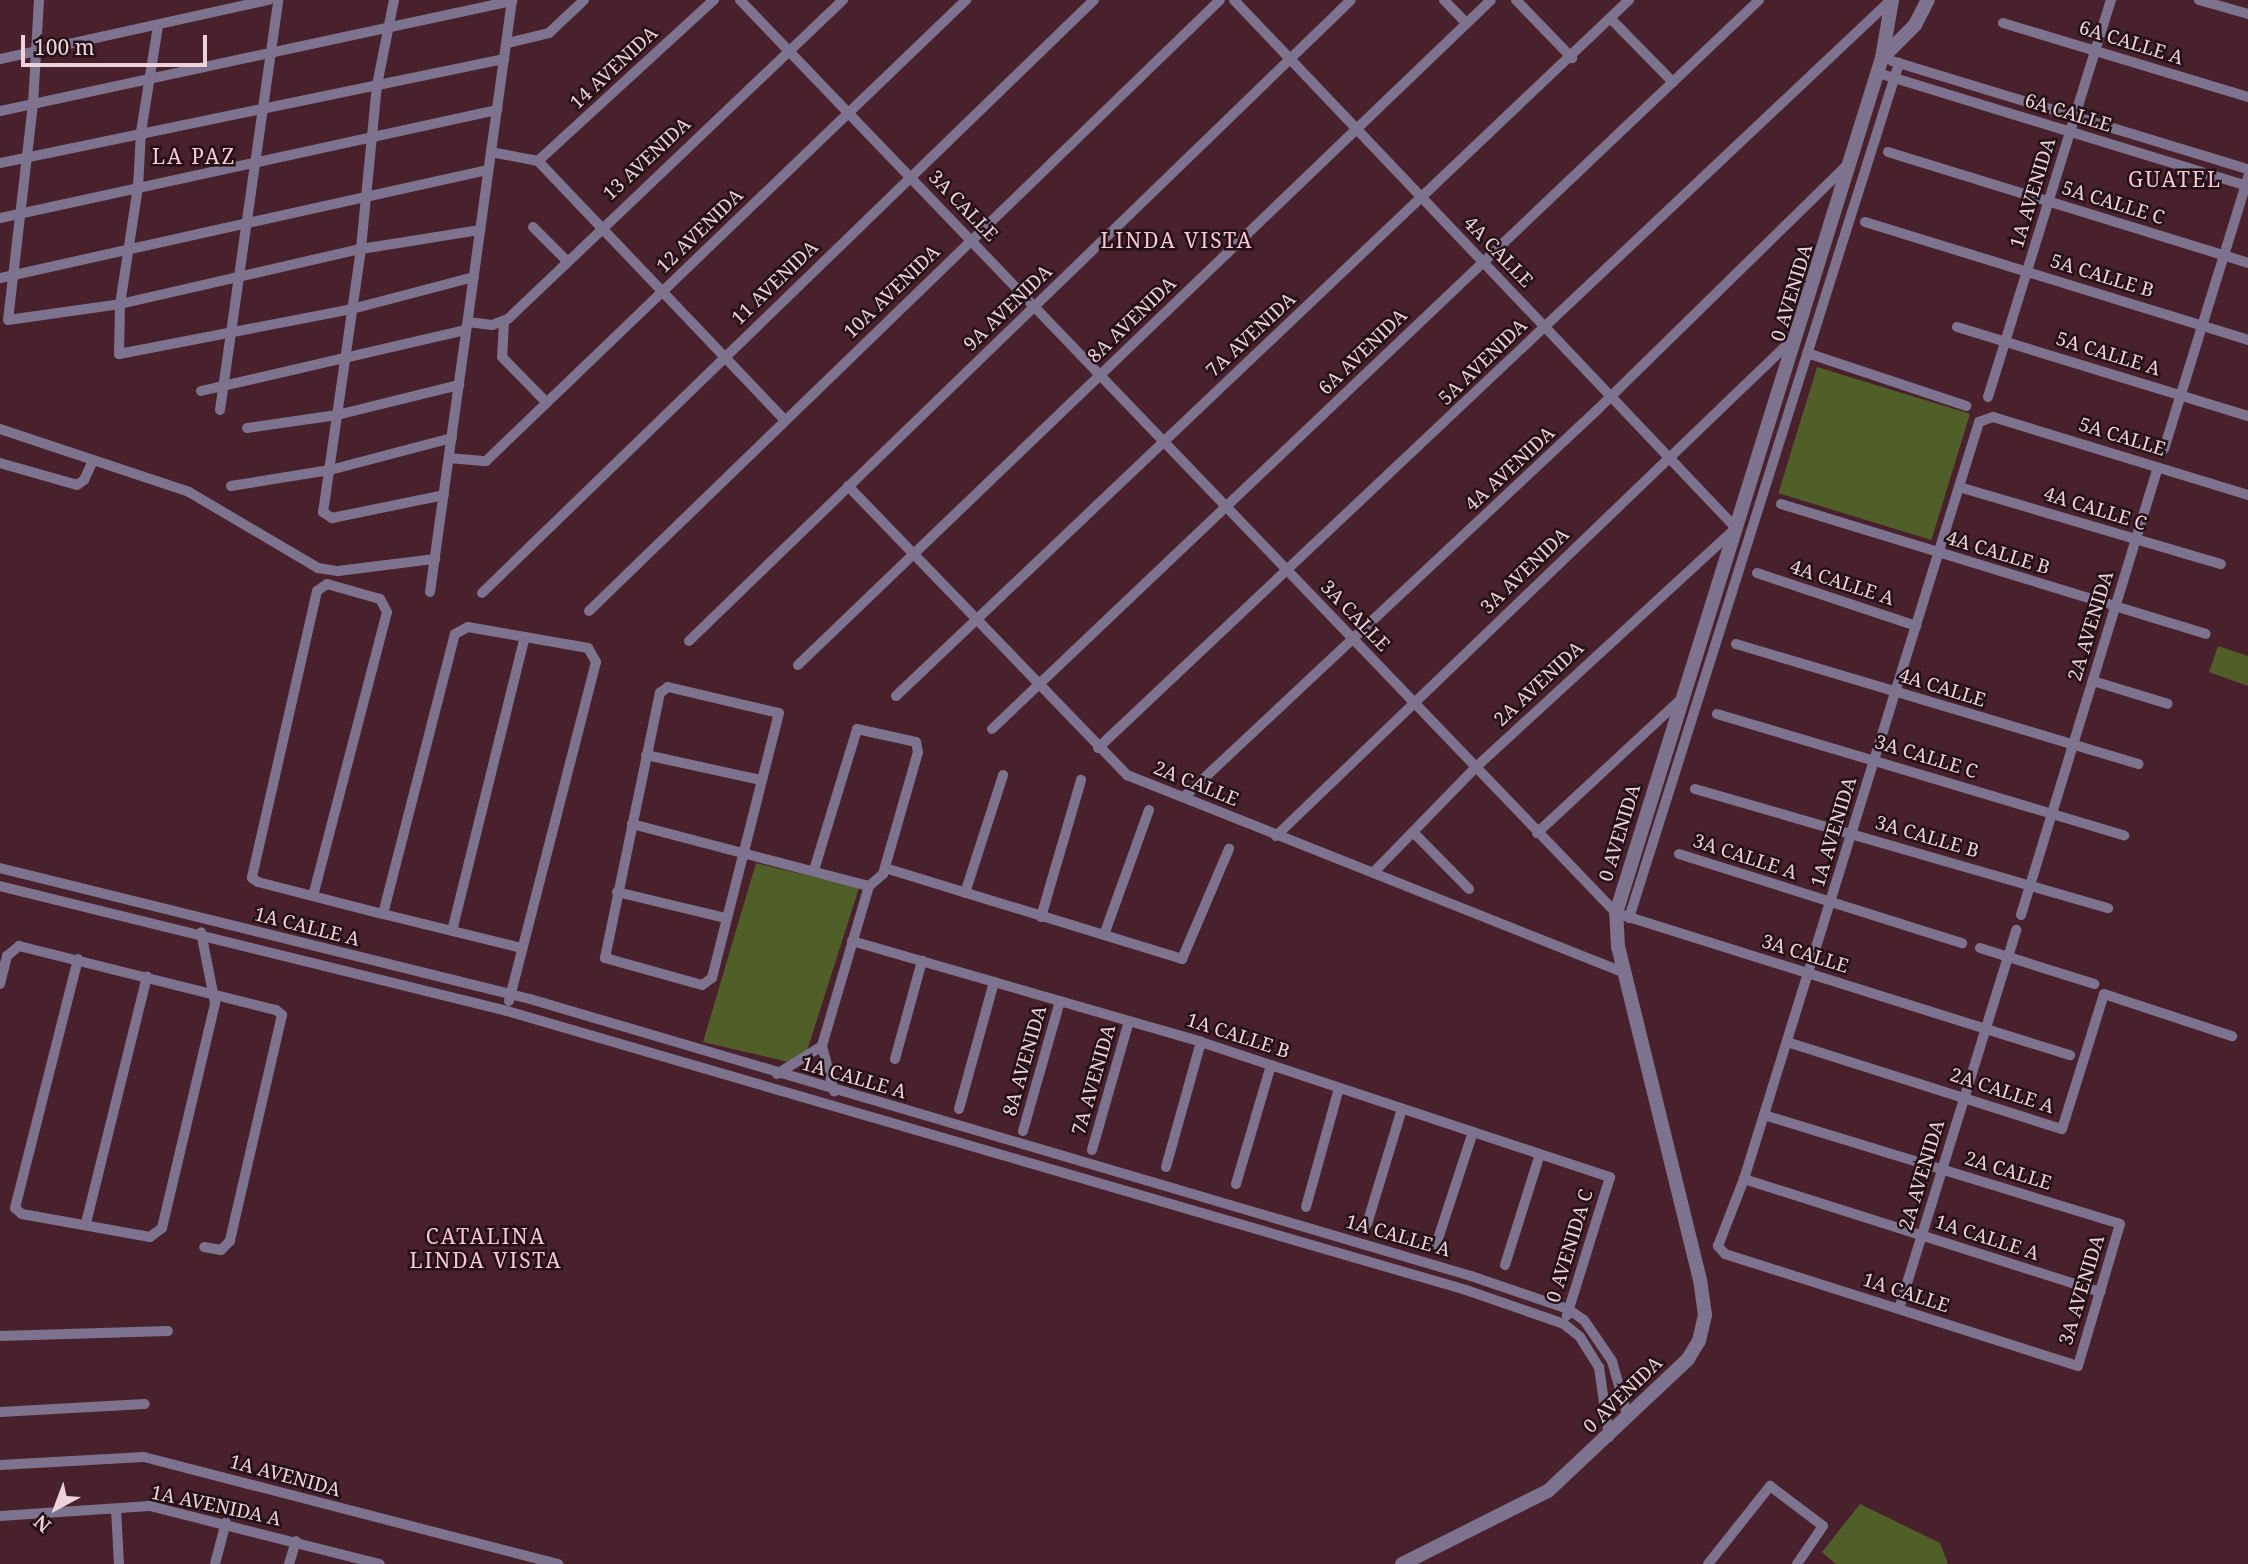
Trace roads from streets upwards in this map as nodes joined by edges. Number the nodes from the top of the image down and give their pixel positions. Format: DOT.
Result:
graph roads {
  1 [pos="39,0"];
  2 [pos="269,0"];
  3 [pos="278,0"];
  4 [pos="394,0"];
  5 [pos="584,0"];
  6 [pos="714,0"];
  7 [pos="740,0"];
  8 [pos="843,0"];
  9 [pos="966,0"];
  10 [pos="1094,0"];
  11 [pos="1220,0"];
  12 [pos="1234,0"];
  13 [pos="1444,0"];
  14 [pos="1491,0"];
  15 [pos="1516,0"];
  16 [pos="1629,0"];
  17 [pos="1759,0"];
  18 [pos="1892,0"];
  19 [pos="1928,0"];
  20 [pos="2111,0"];
  21 [pos="2199,0"];
  22 [pos="512,1"];
  23 [pos="1346,2"];
  24 [pos="2248,14"];
  25 [pos="1610,18"];
  26 [pos="1466,23"];
  27 [pos="2003,23"];
  28 [pos="158,26"];
  29 [pos="389,26"];
  30 [pos="508,43"];
  31 [pos="38,51"];
  32 [pos="790,51"];
  33 [pos="2096,51"];
  34 [pos="270,56"];
  35 [pos="1572,58"];
  36 [pos="1882,58"];
  37 [pos="0,59"];
  38 [pos="504,59"];
  39 [pos="1290,59"];
  40 [pos="1899,63"];
  41 [pos="1878,73"];
  42 [pos="1894,78"];
  43 [pos="151,81"];
  44 [pos="1673,82"];
  45 [pos="377,85"];
  46 [pos="2248,97"];
  47 [pos="33,104"];
  48 [pos="262,107"];
  49 [pos="497,110"];
  50 [pos="0,111"];
  51 [pos="849,112"];
  52 [pos="2075,116"];
  53 [pos="1356,128"];
  54 [pos="141,132"];
  55 [pos="2071,132"];
  56 [pos="370,139"];
  57 [pos="491,152"];
  58 [pos="1888,152"];
  59 [pos="26,157"];
  60 [pos="1852,160"];
  61 [pos="538,161"];
  62 [pos="0,163"];
  63 [pos="256,163"];
  64 [pos="2248,169"];
  65 [pos="488,170"];
  66 [pos="911,177"];
  67 [pos="2247,183"];
  68 [pos="138,187"];
  69 [pos="366,198"];
  70 [pos="1423,198"];
  71 [pos="2049,202"];
  72 [pos="19,214"];
  73 [pos="0,218"];
  74 [pos="1865,222"];
  75 [pos="245,224"];
  76 [pos="533,227"];
  77 [pos="601,227"];
  78 [pos="480,230"];
  79 [pos="971,240"];
  80 [pos="361,249"];
  81 [pos="130,251"];
  82 [pos="2224,255"];
  83 [pos="567,261"];
  84 [pos="1483,262"];
  85 [pos="2248,262"];
  86 [pos="2027,272"];
  87 [pos="240,274"];
  88 [pos="6,277"];
  89 [pos="474,277"];
  90 [pos="662,291"];
  91 [pos="120,304"];
  92 [pos="1034,306"];
  93 [pos="352,309"];
  94 [pos="504,322"];
  95 [pos="467,326"];
  96 [pos="1545,326"];
  97 [pos="2202,326"];
  98 [pos="1957,327"];
  99 [pos="232,331"];
  100 [pos="1800,332"];
  101 [pos="2248,340"];
  102 [pos="2005,342"];
  103 [pos="1807,353"];
  104 [pos="724,356"];
  105 [pos="344,361"];
  106 [pos="1100,375"];
  107 [pos="223,385"];
  108 [pos="459,385"];
  109 [pos="201,391"];
  110 [pos="1611,395"];
  111 [pos="2181,395"];
  112 [pos="1988,397"];
  113 [pos="546,402"];
  114 [pos="1966,406"];
  115 [pos="220,410"];
  116 [pos="337,415"];
  117 [pos="2248,416"];
  118 [pos="1984,417"];
  119 [pos="785,420"];
  120 [pos="247,428"];
  121 [pos="0,429"];
  122 [pos="452,438"];
  123 [pos="1163,441"];
  124 [pos="2164,449"];
  125 [pos="1668,456"];
  126 [pos="449,458"];
  127 [pos="93,461"];
  128 [pos="0,463"];
  129 [pos="2158,468"];
  130 [pos="330,470"];
  131 [pos="231,486"];
  132 [pos="848,486"];
  133 [pos="1959,487"];
  134 [pos="444,495"];
  135 [pos="2248,495"];
  136 [pos="1781,504"];
  137 [pos="1226,506"];
  138 [pos="1736,528"];
  139 [pos="2136,540"];
  140 [pos="914,554"];
  141 [pos="1938,554"];
  142 [pos="435,559"];
  143 [pos="2221,564"];
  144 [pos="1287,570"];
  145 [pos="1757,573"];
  146 [pos="430,592"];
  147 [pos="482,593"];
  148 [pos="2116,607"];
  149 [pos="589,611"];
  150 [pos="976,620"];
  151 [pos="1916,625"];
  152 [pos="2206,634"];
  153 [pos="525,637"];
  154 [pos="1353,640"];
  155 [pos="689,641"];
  156 [pos="1736,644"];
  157 [pos="798,665"];
  158 [pos="2093,681"];
  159 [pos="1038,685"];
  160 [pos="1895,693"];
  161 [pos="896,696"];
  162 [pos="1681,699"];
  163 [pos="1415,704"];
  164 [pos="2168,704"];
  165 [pos="1717,714"];
  166 [pos="992,729"];
  167 [pos="2073,746"];
  168 [pos="1098,748"];
  169 [pos="646,755"];
  170 [pos="1874,760"];
  171 [pos="2137,764"];
  172 [pos="1475,768"];
  173 [pos="1003,775"];
  174 [pos="761,780"];
  175 [pos="1081,780"];
  176 [pos="1695,789"];
  177 [pos="1185,796"];
  178 [pos="1149,810"];
  179 [pos="2052,814"];
  180 [pos="632,824"];
  181 [pos="1413,832"];
  182 [pos="1537,833"];
  183 [pos="1852,834"];
  184 [pos="2124,835"];
  185 [pos="1276,836"];
  186 [pos="1229,849"];
  187 [pos="743,851"];
  188 [pos="1679,854"];
  189 [pos="0,868"];
  190 [pos="884,868"];
  191 [pos="814,870"];
  192 [pos="1373,873"];
  193 [pos="0,886"];
  194 [pos="869,886"];
  195 [pos="2030,886"];
  196 [pos="1469,890"];
  197 [pos="617,892"];
  198 [pos="965,893"];
  199 [pos="313,896"];
  200 [pos="1830,902"];
  201 [pos="2108,908"];
  202 [pos="178,912"];
  203 [pos="383,914"];
  204 [pos="2021,915"];
  205 [pos="1623,916"];
  206 [pos="1041,917"];
  207 [pos="725,918"];
  208 [pos="202,919"];
  209 [pos="174,929"];
  210 [pos="2016,930"];
  211 [pos="452,931"];
  212 [pos="198,935"];
  213 [pos="1104,935"];
  214 [pos="852,941"];
  215 [pos="1962,943"];
  216 [pos="521,948"];
  217 [pos="1980,948"];
  218 [pos="2008,957"];
  219 [pos="78,959"];
  220 [pos="922,961"];
  221 [pos="1625,973"];
  222 [pos="1808,974"];
  223 [pos="147,976"];
  224 [pos="994,982"];
  225 [pos="0,984"];
  226 [pos="2094,984"];
  227 [pos="211,993"];
  228 [pos="510,996"];
  229 [pos="1060,1001"];
  230 [pos="506,1011"];
  231 [pos="1129,1021"];
  232 [pos="617,1028"];
  233 [pos="1985,1030"];
  234 [pos="2232,1036"];
  235 [pos="612,1042"];
  236 [pos="1200,1042"];
  237 [pos="1787,1042"];
  238 [pos="822,1046"];
  239 [pos="2070,1055"];
  240 [pos="895,1059"];
  241 [pos="1271,1065"];
  242 [pos="777,1074"];
  243 [pos="1339,1087"];
  244 [pos="834,1091"];
  245 [pos="1965,1097"];
  246 [pos="959,1109"];
  247 [pos="1402,1109"];
  248 [pos="1765,1115"];
  249 [pos="1023,1130"];
  250 [pos="1473,1132"];
  251 [pos="1092,1150"];
  252 [pos="1540,1154"];
  253 [pos="1166,1167"];
  254 [pos="1942,1170"];
  255 [pos="1610,1178"];
  256 [pos="1744,1179"];
  257 [pos="1236,1184"];
  258 [pos="1307,1207"];
  259 [pos="86,1223"];
  260 [pos="1367,1224"];
  261 [pos="2120,1224"];
  262 [pos="1922,1236"];
  263 [pos="1436,1245"];
  264 [pos="204,1247"];
  265 [pos="1725,1254"];
  266 [pos="1505,1265"];
  267 [pos="1471,1276"];
  268 [pos="1466,1290"];
  269 [pos="2100,1292"];
  270 [pos="1568,1309"];
  271 [pos="1899,1310"];
  272 [pos="1564,1324"];
  273 [pos="168,1331"];
  274 [pos="0,1336"];
  275 [pos="2078,1366"];
  276 [pos="145,1404"];
  277 [pos="0,1412"];
  278 [pos="1628,1418"];
  279 [pos="1609,1437"];
  280 [pos="0,1465"];
  281 [pos="117,1509"];
  282 [pos="0,1516"];
  283 [pos="226,1522"];
  284 [pos="296,1541"];
  285 [pos="349,1560"];
  286 [pos="380,1563"];
  287 [pos="119,1564"];
  288 [pos="215,1564"];
  289 [pos="289,1564"];
  290 [pos="558,1564"];
  291 [pos="1402,1564"];
  292 [pos="1708,1564"];
  293 [pos="1797,1564"];
  1 -- 31 [label="street"];
  2 -- 28 [label="street"];
  3 -- 34 [label="street"];
  4 -- 29 [label="street"];
  5 -- 30 [label="street"];
  6 -- 61 [label="street, 14 AVENIDA"];
  7 -- 32 [label="street, 3A CALLE"];
  8 -- 32 [label="street, 13 AVENIDA"];
  9 -- 51 [label="street, 12 AVENIDA"];
  10 -- 66 [label="street, 11 AVENIDA"];
  11 -- 79 [label="street, 10A AVENIDA"];
  12 -- 39 [label="street, 4A CALLE"];
  13 -- 26 [label="street"];
  14 -- 26 [label="street, 8A AVENIDA"];
  15 -- 35 [label="street"];
  16 -- 25 [label="street, 7A AVENIDA"];
  17 -- 44 [label="street, 6A AVENIDA"];
  18 -- 36 [label="street"];
  18 -- 96 [label="street, 5A AVENIDA"];
  19 -- 36 [label="street"];
  20 -- 33 [label="street, 1A AVENIDA"];
  21 -- 24 [label="street"];
  22 -- 29 [label="street"];
  22 -- 30 [label="street"];
  23 -- 39 [label="street, 9A AVENIDA"];
  25 -- 35 [label="street, 7A AVENIDA"];
  25 -- 44 [label="street"];
  26 -- 53 [label="street, 8A AVENIDA"];
  27 -- 33 [label="street, 6A CALLE A"];
  28 -- 31 [label="street"];
  28 -- 43 [label="street"];
  29 -- 34 [label="street"];
  29 -- 45 [label="street"];
  30 -- 38 [label="street"];
  31 -- 37 [label="street"];
  31 -- 47 [label="street"];
  32 -- 51 [label="street, 3A CALLE"];
  32 -- 77 [label="street, 13 AVENIDA"];
  33 -- 46 [label="street, 6A CALLE A"];
  33 -- 52 [label="street, 1A AVENIDA"];
  34 -- 43 [label="street"];
  34 -- 48 [label="street"];
  35 -- 70 [label="street, 7A AVENIDA"];
  36 -- 40 [label="street, 6A CALLE"];
  36 -- 41 [label="street, 0 AVENIDA"];
  38 -- 45 [label="street"];
  38 -- 49 [label="street"];
  39 -- 53 [label="street, 4A CALLE"];
  39 -- 92 [label="street, 9A AVENIDA"];
  40 -- 42 [label="street, 0 AVENIDA"];
  40 -- 52 [label="street, 6A CALLE"];
  41 -- 42 [label="street, 6A CALLE"];
  41 -- 60 [label="street, 0 AVENIDA"];
  42 -- 55 [label="street, 6A CALLE"];
  42 -- 103 [label="street, 0 AVENIDA"];
  43 -- 47 [label="street"];
  43 -- 54 [label="street"];
  44 -- 84 [label="street, 6A AVENIDA"];
  45 -- 48 [label="street"];
  45 -- 56 [label="street"];
  47 -- 50 [label="street"];
  47 -- 59 [label="street"];
  48 -- 54 [label="street"];
  48 -- 63 [label="street"];
  49 -- 56 [label="street"];
  49 -- 57 [label="street"];
  51 -- 66 [label="street, 3A CALLE"];
  51 -- 90 [label="street, 12 AVENIDA"];
  52 -- 55 [label="street, 1A AVENIDA"];
  52 -- 64 [label="street, 6A CALLE"];
  53 -- 70 [label="street, 4A CALLE"];
  53 -- 106 [label="street, 8A AVENIDA"];
  54 -- 59 [label="street"];
  54 -- 68 [label="street"];
  55 -- 67 [label="street, 6A CALLE"];
  55 -- 71 [label="street, 1A AVENIDA"];
  56 -- 63 [label="street"];
  56 -- 69 [label="street"];
  57 -- 61 [label="street"];
  57 -- 65 [label="street"];
  58 -- 71 [label="street, 5A CALLE C"];
  59 -- 62 [label="street"];
  59 -- 72 [label="street"];
  60 -- 100 [label="street, 0 AVENIDA"];
  60 -- 110 [label="street, 4A AVENIDA"];
  61 -- 77 [label="street"];
  63 -- 68 [label="street"];
  63 -- 75 [label="street"];
  65 -- 69 [label="street"];
  65 -- 78 [label="street"];
  66 -- 79 [label="street, 3A CALLE"];
  66 -- 104 [label="street, 11 AVENIDA"];
  67 -- 82 [label="street"];
  68 -- 72 [label="street"];
  68 -- 81 [label="street"];
  69 -- 75 [label="street"];
  69 -- 80 [label="street"];
  70 -- 84 [label="street, 4A CALLE"];
  70 -- 123 [label="street, 7A AVENIDA"];
  71 -- 82 [label="street, 5A CALLE C"];
  71 -- 86 [label="street, 1A AVENIDA"];
  72 -- 73 [label="street"];
  72 -- 88 [label="street"];
  74 -- 86 [label="street, 5A CALLE B"];
  75 -- 81 [label="street"];
  75 -- 87 [label="street"];
  76 -- 83 [label="street"];
  77 -- 83 [label="street, 13 AVENIDA"];
  77 -- 90 [label="street"];
  78 -- 80 [label="street"];
  78 -- 89 [label="street"];
  79 -- 92 [label="street, 3A CALLE"];
  79 -- 119 [label="street, 10A AVENIDA"];
  80 -- 87 [label="street"];
  80 -- 93 [label="street"];
  81 -- 88 [label="street"];
  81 -- 91 [label="street"];
  82 -- 85 [label="street, 5A CALLE C"];
  82 -- 97 [label="street"];
  83 -- 94 [label="street, 13 AVENIDA"];
  84 -- 96 [label="street, 4A CALLE"];
  84 -- 137 [label="street, 6A AVENIDA"];
  86 -- 97 [label="street, 5A CALLE B"];
  86 -- 102 [label="street, 1A AVENIDA"];
  87 -- 91 [label="street"];
  87 -- 99 [label="street"];
  88 -- 91 [label="street"];
  89 -- 93 [label="street"];
  89 -- 95 [label="street"];
  90 -- 104 [label="street"];
  90 -- 113 [label="street, 12 AVENIDA"];
  91 -- 99 [label="street"];
  92 -- 106 [label="street, 3A CALLE"];
  92 -- 132 [label="street, 9A AVENIDA"];
  93 -- 99 [label="street"];
  93 -- 105 [label="street"];
  94 -- 95 [label="street"];
  94 -- 113 [label="street"];
  95 -- 105 [label="street"];
  95 -- 108 [label="street"];
  96 -- 110 [label="street, 4A CALLE"];
  96 -- 144 [label="street, 5A AVENIDA"];
  97 -- 101 [label="street, 5A CALLE B"];
  97 -- 111 [label="street"];
  98 -- 102 [label="street, 5A CALLE A"];
  99 -- 107 [label="street"];
  100 -- 125 [label="street, 3A AVENIDA"];
  100 -- 138 [label="street, 0 AVENIDA"];
  102 -- 111 [label="street, 5A CALLE A"];
  102 -- 112 [label="street, 1A AVENIDA"];
  103 -- 114 [label="street"];
  103 -- 205 [label="street, 0 AVENIDA"];
  104 -- 119 [label="street"];
  104 -- 147 [label="street, 11 AVENIDA"];
  105 -- 107 [label="street"];
  105 -- 116 [label="street"];
  106 -- 123 [label="street, 3A CALLE"];
  106 -- 140 [label="street, 8A AVENIDA"];
  107 -- 109 [label="street"];
  107 -- 115 [label="street"];
  108 -- 116 [label="street"];
  108 -- 122 [label="street"];
  110 -- 125 [label="street, 4A CALLE"];
  110 -- 154 [label="street, 4A AVENIDA"];
  111 -- 117 [label="street, 5A CALLE A"];
  111 -- 124 [label="street"];
  113 -- 126 [label="street, 12 AVENIDA"];
  116 -- 120 [label="street"];
  116 -- 130 [label="street"];
  118 -- 129 [label="street, 5A CALLE"];
  118 -- 133 [label="street, 1A AVENIDA"];
  119 -- 149 [label="street, 10A AVENIDA"];
  121 -- 127 [label="street"];
  122 -- 126 [label="street"];
  122 -- 130 [label="street"];
  123 -- 137 [label="street, 3A CALLE"];
  123 -- 150 [label="street, 7A AVENIDA"];
  125 -- 138 [label="street, 4A CALLE"];
  125 -- 163 [label="street, 3A AVENIDA"];
  126 -- 134 [label="street"];
  127 -- 128 [label="street"];
  127 -- 142 [label="street"];
  129 -- 135 [label="street, 5A CALLE"];
  129 -- 139 [label="street, 2A AVENIDA"];
  130 -- 131 [label="street"];
  130 -- 134 [label="street"];
  132 -- 140 [label="street, 2A CALLE"];
  132 -- 155 [label="street, 9A AVENIDA"];
  133 -- 139 [label="street, 4A CALLE C"];
  133 -- 141 [label="street, 1A AVENIDA"];
  134 -- 142 [label="street"];
  136 -- 141 [label="street, 4A CALLE B"];
  137 -- 144 [label="street, 3A CALLE"];
  137 -- 159 [label="street, 6A AVENIDA"];
  138 -- 162 [label="street, 0 AVENIDA"];
  138 -- 172 [label="street, 2A AVENIDA"];
  139 -- 143 [label="street, 4A CALLE C"];
  139 -- 148 [label="street, 2A AVENIDA"];
  140 -- 150 [label="street, 2A CALLE"];
  140 -- 157 [label="street, 8A AVENIDA"];
  141 -- 148 [label="street, 4A CALLE B"];
  141 -- 151 [label="street, 1A AVENIDA"];
  142 -- 146 [label="street"];
  144 -- 154 [label="street, 3A CALLE"];
  144 -- 168 [label="street, 5A AVENIDA"];
  145 -- 151 [label="street, 4A CALLE A"];
  148 -- 152 [label="street, 4A CALLE B"];
  148 -- 158 [label="street, 2A AVENIDA"];
  150 -- 159 [label="street, 2A CALLE"];
  150 -- 161 [label="street, 7A AVENIDA"];
  151 -- 160 [label="street, 1A AVENIDA"];
  153 -- 203 [label="street"];
  153 -- 211 [label="street"];
  153 -- 216 [label="street"];
  154 -- 163 [label="street, 3A CALLE"];
  154 -- 177 [label="street, 4A AVENIDA"];
  156 -- 160 [label="street, 4A CALLE"];
  158 -- 164 [label="street"];
  158 -- 167 [label="street, 2A AVENIDA"];
  159 -- 166 [label="street, 6A AVENIDA"];
  159 -- 168 [label="street, 2A CALLE"];
  160 -- 167 [label="street, 4A CALLE"];
  160 -- 170 [label="street, 1A AVENIDA"];
  162 -- 182 [label="street"];
  162 -- 205 [label="street, 0 AVENIDA"];
  163 -- 172 [label="street, 3A CALLE"];
  163 -- 185 [label="street, 3A AVENIDA"];
  165 -- 170 [label="street, 3A CALLE C"];
  167 -- 171 [label="street, 4A CALLE"];
  167 -- 179 [label="street, 2A AVENIDA"];
  168 -- 177 [label="street, 2A CALLE"];
  169 -- 174 [label="street"];
  169 -- 174 [label="street"];
  169 -- 180 [label="street"];
  170 -- 179 [label="street, 3A CALLE C"];
  170 -- 183 [label="street, 1A AVENIDA"];
  172 -- 181 [label="street, 2A AVENIDA"];
  172 -- 182 [label="street, 3A CALLE"];
  173 -- 198 [label="street"];
  174 -- 187 [label="street"];
  175 -- 206 [label="street"];
  176 -- 183 [label="street, 3A CALLE B"];
  177 -- 185 [label="street, 2A CALLE"];
  178 -- 213 [label="street"];
  179 -- 184 [label="street, 3A CALLE C"];
  179 -- 195 [label="street, 2A AVENIDA"];
  180 -- 187 [label="street"];
  180 -- 197 [label="street"];
  181 -- 192 [label="street, 2A AVENIDA"];
  181 -- 196 [label="street"];
  182 -- 205 [label="street, 3A CALLE"];
  183 -- 195 [label="street, 3A CALLE B"];
  183 -- 200 [label="street, 1A AVENIDA"];
  185 -- 192 [label="street, 2A CALLE"];
  186 -- 213 [label="street"];
  187 -- 191 [label="street"];
  187 -- 207 [label="street"];
  188 -- 200 [label="street, 3A CALLE A"];
  189 -- 202 [label="street, 1A CALLE A"];
  190 -- 191 [label="street"];
  190 -- 194 [label="street"];
  190 -- 198 [label="street"];
  191 -- 194 [label="street"];
  192 -- 221 [label="street, 2A CALLE"];
  193 -- 209 [label="street, 1A CALLE A"];
  194 -- 214 [label="street"];
  195 -- 201 [label="street, 3A CALLE B"];
  195 -- 204 [label="street, 2A AVENIDA"];
  197 -- 207 [label="street"];
  197 -- 207 [label="street"];
  198 -- 206 [label="street"];
  199 -- 199 [label="street"];
  199 -- 203 [label="street"];
  200 -- 215 [label="street, 3A CALLE A"];
  200 -- 222 [label="street, 1A AVENIDA"];
  202 -- 208 [label="street, 1A CALLE A"];
  202 -- 209 [label="street"];
  203 -- 211 [label="street"];
  205 -- 221 [label="street, 0 AVENIDA"];
  205 -- 222 [label="street, 3A CALLE"];
  206 -- 213 [label="street"];
  208 -- 212 [label="street"];
  208 -- 228 [label="street, 1A CALLE A"];
  209 -- 212 [label="street, 1A CALLE A"];
  210 -- 218 [label="street, 2A AVENIDA"];
  211 -- 216 [label="street"];
  212 -- 227 [label="street"];
  212 -- 230 [label="street, 1A CALLE A"];
  214 -- 220 [label="street, 1A CALLE B"];
  214 -- 238 [label="street"];
  216 -- 228 [label="street"];
  217 -- 218 [label="street"];
  218 -- 226 [label="street"];
  218 -- 233 [label="street, 2A AVENIDA"];
  219 -- 223 [label="street"];
  219 -- 225 [label="street"];
  219 -- 259 [label="street"];
  220 -- 224 [label="street, 1A CALLE B"];
  220 -- 240 [label="street"];
  221 -- 278 [label="street, 0 AVENIDA"];
  222 -- 233 [label="street, 3A CALLE"];
  222 -- 237 [label="street, 1A AVENIDA"];
  223 -- 227 [label="street"];
  223 -- 259 [label="street"];
  224 -- 229 [label="street, 1A CALLE B"];
  224 -- 246 [label="street"];
  227 -- 259 [label="street"];
  227 -- 264 [label="street"];
  228 -- 230 [label="street"];
  228 -- 232 [label="street, 1A CALLE A"];
  229 -- 231 [label="street, 1A CALLE B"];
  229 -- 249 [label="street, 8A AVENIDA"];
  230 -- 235 [label="street, 1A CALLE A"];
  231 -- 236 [label="street, 1A CALLE B"];
  231 -- 251 [label="street, 7A AVENIDA"];
  232 -- 235 [label="street"];
  232 -- 242 [label="street, 1A CALLE A"];
  233 -- 239 [label="street, 3A CALLE"];
  233 -- 245 [label="street, 2A AVENIDA"];
  234 -- 245 [label="street, 2A CALLE A"];
  235 -- 268 [label="street, 1A CALLE A"];
  236 -- 241 [label="street, 1A CALLE B"];
  236 -- 253 [label="street"];
  237 -- 245 [label="street, 2A CALLE A"];
  237 -- 248 [label="street, 1A AVENIDA"];
  238 -- 242 [label="street"];
  238 -- 244 [label="street"];
  241 -- 243 [label="street, 1A CALLE B"];
  241 -- 257 [label="street"];
  242 -- 244 [label="street, 1A CALLE A"];
  243 -- 247 [label="street, 1A CALLE B"];
  243 -- 258 [label="street"];
  244 -- 267 [label="street, 1A CALLE A"];
  245 -- 254 [label="street, 2A AVENIDA"];
  247 -- 250 [label="street, 1A CALLE B"];
  247 -- 260 [label="street"];
  248 -- 254 [label="street, 2A CALLE"];
  248 -- 256 [label="street, 1A AVENIDA"];
  250 -- 252 [label="street, 1A CALLE B"];
  250 -- 263 [label="street"];
  252 -- 255 [label="street, 1A CALLE B"];
  252 -- 266 [label="street"];
  254 -- 261 [label="street, 2A CALLE"];
  254 -- 262 [label="street, 2A AVENIDA"];
  255 -- 270 [label="street, 0 AVENIDA C"];
  256 -- 262 [label="street, 1A CALLE A"];
  256 -- 265 [label="street, 1A AVENIDA"];
  261 -- 269 [label="street, 3A AVENIDA"];
  262 -- 269 [label="street, 1A CALLE A"];
  262 -- 271 [label="street, 2A AVENIDA"];
  265 -- 271 [label="street, 1A CALLE"];
  267 -- 268 [label="street"];
  267 -- 270 [label="street, 1A CALLE A"];
  268 -- 272 [label="street, 1A CALLE A"];
  269 -- 275 [label="street, 3A AVENIDA"];
  270 -- 272 [label="street, 0 AVENIDA C"];
  270 -- 278 [label="street, 1A CALLE A"];
  271 -- 275 [label="street, 1A CALLE"];
  272 -- 279 [label="street, 1A CALLE A"];
  273 -- 274 [label="street"];
  276 -- 277 [label="street"];
  278 -- 279 [label="street, 0 AVENIDA"];
  279 -- 291 [label="street, 0 AVENIDA"];
  280 -- 290 [label="street, 1A AVENIDA"];
  281 -- 282 [label="street, 1A AVENIDA A"];
  281 -- 283 [label="street, 1A AVENIDA A"];
  281 -- 287 [label="street"];
  283 -- 284 [label="street, 1A AVENIDA A"];
  283 -- 288 [label="street"];
  284 -- 285 [label="street, 1A AVENIDA A"];
  284 -- 289 [label="street"];
  285 -- 286 [label="street, 1A AVENIDA A"];
  292 -- 293 [label="street"];
}
